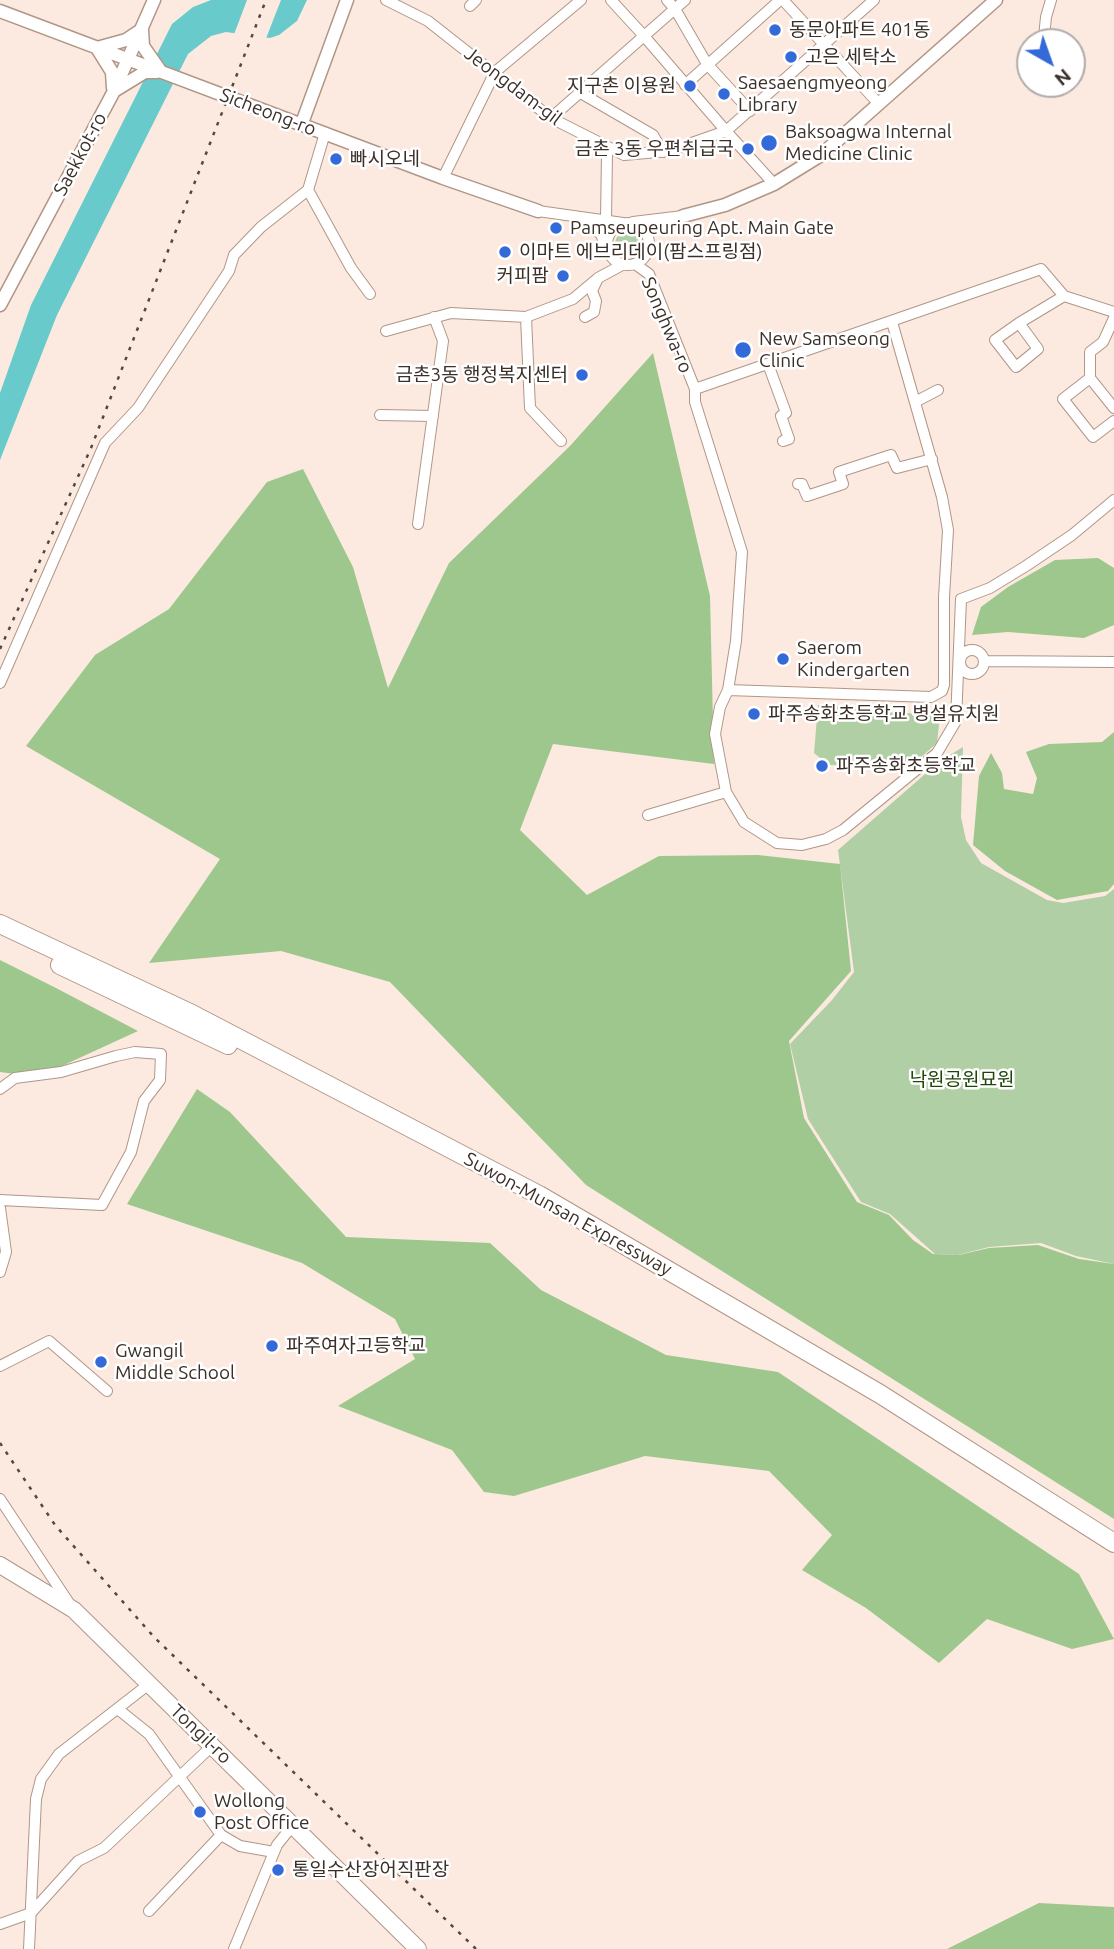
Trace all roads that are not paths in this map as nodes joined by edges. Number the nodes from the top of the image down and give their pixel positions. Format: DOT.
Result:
graph roads {
  1 [pos="154,0"];
  2 [pos="348,0"];
  3 [pos="386,0"];
  4 [pos="581,0"];
  5 [pos="611,0"];
  6 [pos="667,0"];
  7 [pos="685,0"];
  8 [pos="782,0"];
  9 [pos="874,0"];
  10 [pos="996,0"];
  11 [pos="1051,0"];
  12 [pos="675,9"];
  13 [pos="0,11"];
  14 [pos="1044,28"];
  15 [pos="142,29"];
  16 [pos="644,36"];
  17 [pos="825,44"];
  18 [pos="96,48"];
  19 [pos="127,58"];
  20 [pos="707,64"];
  21 [pos="148,66"];
  22 [pos="495,72"];
  23 [pos="685,85"];
  24 [pos="114,91"];
  25 [pos="579,92"];
  26 [pos="879,104"];
  27 [pos="750,111"];
  28 [pos="551,118"];
  29 [pos="302,123"];
  30 [pos="726,131"];
  31 [pos="325,133"];
  32 [pos="610,148"];
  33 [pos="663,152"];
  34 [pos="443,178"];
  35 [pos="774,184"];
  36 [pos="308,190"];
  37 [pos="538,211"];
  38 [pos="683,216"];
  39 [pos="576,218"];
  40 [pos="606,219"];
  41 [pos="659,221"];
  42 [pos="626,223"];
  43 [pos="648,236"];
  44 [pos="607,250"];
  45 [pos="644,257"];
  46 [pos="635,264"];
  47 [pos="622,265"];
  48 [pos="649,274"];
  49 [pos="598,278"];
  50 [pos="370,294"];
  51 [pos="1065,296"];
  52 [pos="0,305"];
  53 [pos="1114,312"];
  54 [pos="434,317"];
  55 [pos="526,317"];
  56 [pos="585,317"];
  57 [pos="1114,318"];
  58 [pos="892,323"];
  59 [pos="1019,323"];
  60 [pos="386,331"];
  61 [pos="768,363"];
  62 [pos="1090,378"];
  63 [pos="695,389"];
  64 [pos="938,390"];
  65 [pos="915,402"];
  66 [pos="1114,408"];
  67 [pos="380,415"];
  68 [pos="433,416"];
  69 [pos="1114,421"];
  70 [pos="561,441"];
  71 [pos="783,441"];
  72 [pos="932,459"];
  73 [pos="798,484"];
  74 [pos="1114,500"];
  75 [pos="418,524"];
  76 [pos="944,597"];
  77 [pos="961,599"];
  78 [pos="984,661"];
  79 [pos="960,662"];
  80 [pos="1114,662"];
  81 [pos="0,683"];
  82 [pos="728,690"];
  83 [pos="726,792"];
  84 [pos="648,816"];
  85 [pos="0,925"];
  86 [pos="0,937"];
  87 [pos="0,1089"];
  88 [pos="0,1200"];
  89 [pos="0,1208"];
  90 [pos="0,1272"];
  91 [pos="0,1366"];
  92 [pos="107,1391"];
  93 [pos="0,1499"];
  94 [pos="1114,1543"];
  95 [pos="1114,1555"];
  96 [pos="0,1565"];
  97 [pos="74,1610"];
  98 [pos="149,1684"];
  99 [pos="133,1699"];
  100 [pos="167,1701"];
  101 [pos="119,1710"];
  102 [pos="213,1745"];
  103 [pos="180,1774"];
  104 [pos="293,1825"];
  105 [pos="221,1835"];
  106 [pos="274,1852"];
  107 [pos="149,1911"];
  108 [pos="31,1913"];
  109 [pos="0,1924"];
  110 [pos="29,1949"];
  111 [pos="234,1949"];
  112 [pos="418,1949"];
  1 -- 15 [label="street, Saekkot-ro"];
  2 -- 29 [label="street"];
  3 -- 22 [label="street, Jeongdam-gil"];
  4 -- 22 [label="street"];
  5 -- 16 [label="street"];
  6 -- 12 [label="street"];
  7 -- 12 [label="street"];
  8 -- 17 [label="street"];
  8 -- 20 [label="street"];
  9 -- 17 [label="street, Jeongdam-gil"];
  10 -- 26 [label="street"];
  11 -- 14 [label="street"];
  12 -- 16 [label="street"];
  12 -- 20 [label="street"];
  13 -- 18 [label="street, Sicheong-ro"];
  15 -- 18 [label="street"];
  15 -- 19 [label="street, Saekkot-ro"];
  15 -- 21 [label="street"];
  16 -- 23 [label="street"];
  16 -- 25 [label="street"];
  17 -- 26 [label="street"];
  17 -- 27 [label="street, Jeongdam-gil"];
  18 -- 19 [label="street, Sicheong-ro"];
  18 -- 24 [label="street"];
  19 -- 21 [label="street, Sicheong-ro"];
  19 -- 24 [label="street, Saekkot-ro"];
  20 -- 23 [label="street"];
  20 -- 27 [label="street"];
  21 -- 24 [label="street"];
  21 -- 29 [label="street, Sicheong-ro"];
  22 -- 28 [label="street, Jeongdam-gil"];
  22 -- 34 [label="street"];
  23 -- 30 [label="street"];
  24 -- 52 [label="street, Saekkot-ro"];
  25 -- 28 [label="street"];
  25 -- 33 [label="street"];
  26 -- 35 [label="street"];
  27 -- 30 [label="street, Jeongdam-gil"];
  28 -- 32 [label="street, Jeongdam-gil"];
  29 -- 31 [label="street, Sicheong-ro"];
  30 -- 33 [label="street, Jeongdam-gil"];
  30 -- 35 [label="street"];
  31 -- 34 [label="street, Sicheong-ro"];
  31 -- 36 [label="street"];
  32 -- 33 [label="street, Jeongdam-gil"];
  32 -- 40 [label="street"];
  34 -- 37 [label="street, Sicheong-ro"];
  35 -- 38 [label="street"];
  36 -- 50 [label="street"];
  36 -- 81 [label="street"];
  37 -- 39 [label="street"];
  38 -- 41 [label="street"];
  39 -- 40 [label="street"];
  39 -- 44 [label="street"];
  40 -- 42 [label="street"];
  41 -- 42 [label="street"];
  41 -- 43 [label="street"];
  42 -- 43 [label="street"];
  42 -- 44 [label="street"];
  43 -- 45 [label="street"];
  44 -- 47 [label="street"];
  45 -- 46 [label="street"];
  45 -- 48 [label="street"];
  46 -- 47 [label="street"];
  46 -- 48 [label="street, Songhwa-ro"];
  47 -- 49 [label="street"];
  48 -- 63 [label="street, Songhwa-ro"];
  49 -- 55 [label="street"];
  49 -- 56 [label="street"];
  51 -- 53 [label="street"];
  51 -- 58 [label="street"];
  51 -- 59 [label="street"];
  54 -- 55 [label="street"];
  54 -- 60 [label="street"];
  54 -- 68 [label="street"];
  55 -- 70 [label="street"];
  57 -- 62 [label="street"];
  58 -- 61 [label="street"];
  58 -- 65 [label="street"];
  59 -- 59 [label="street"];
  61 -- 63 [label="street"];
  61 -- 71 [label="street"];
  62 -- 66 [label="street"];
  62 -- 69 [label="street"];
  63 -- 82 [label="street, Songhwa-ro"];
  64 -- 65 [label="street"];
  65 -- 72 [label="street"];
  67 -- 68 [label="street"];
  68 -- 75 [label="street"];
  72 -- 73 [label="street"];
  72 -- 76 [label="street"];
  74 -- 77 [label="street"];
  76 -- 77 [label="street"];
  76 -- 82 [label="street"];
  77 -- 79 [label="street"];
  78 -- 79 [label="street"];
  78 -- 79 [label="street"];
  78 -- 80 [label="street"];
  79 -- 83 [label="street"];
  82 -- 83 [label="street, Songhwa-ro"];
  83 -- 84 [label="street"];
  85 -- 94 [label="highway, Suwon-Munsan Expressway"];
  86 -- 95 [label="highway, Suwon-Munsan Expressway"];
  87 -- 88 [label="street"];
  89 -- 90 [label="street"];
  91 -- 92 [label="street"];
  93 -- 97 [label="street"];
  96 -- 97 [label="main road, Tongil-ro"];
  97 -- 98 [label="main road, Tongil-ro"];
  98 -- 99 [label="street"];
  98 -- 100 [label="main road, Tongil-ro"];
  99 -- 100 [label="street"];
  99 -- 101 [label="street"];
  100 -- 102 [label="main road, Tongil-ro"];
  101 -- 103 [label="street"];
  101 -- 108 [label="street"];
  102 -- 103 [label="street"];
  102 -- 104 [label="main road, Tongil-ro"];
  103 -- 105 [label="street"];
  103 -- 108 [label="street"];
  104 -- 106 [label="street"];
  104 -- 112 [label="main road, Tongil-ro"];
  105 -- 106 [label="street"];
  105 -- 107 [label="street"];
  106 -- 111 [label="street"];
  108 -- 109 [label="street"];
  108 -- 110 [label="street"];
}
